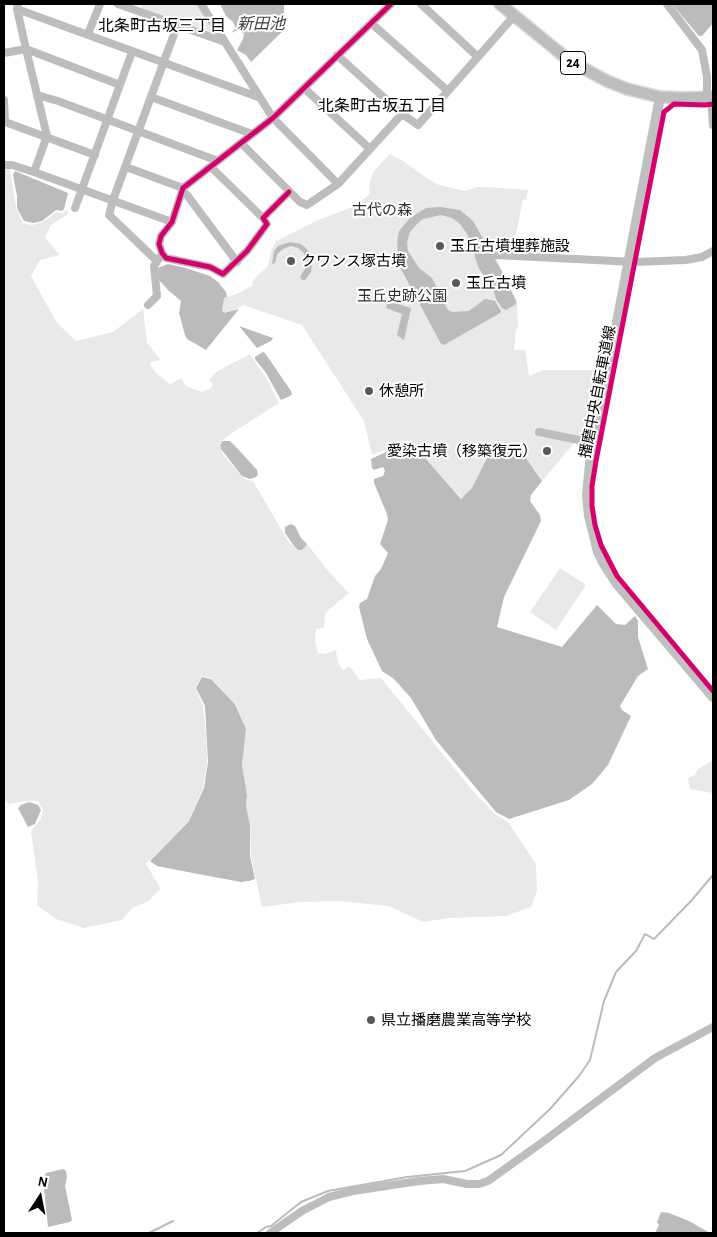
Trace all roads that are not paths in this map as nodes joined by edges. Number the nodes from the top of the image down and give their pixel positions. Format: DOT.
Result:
graph roads {
  1 [pos="100,4"];
  2 [pos="118,4"];
  3 [pos="201,4"];
  4 [pos="391,4"];
  5 [pos="421,4"];
  6 [pos="667,4"];
  7 [pos="18,7"];
  8 [pos="509,8"];
  9 [pos="371,23"];
  10 [pos="177,26"];
  11 [pos="88,34"];
  12 [pos="225,42"];
  13 [pos="26,50"];
  14 [pos="132,52"];
  15 [pos="4,53"];
  16 [pos="337,55"];
  17 [pos="478,57"];
  18 [pos="163,62"];
  19 [pos="120,85"];
  20 [pos="304,88"];
  21 [pos="448,91"];
  22 [pos="37,96"];
  23 [pos="152,97"];
  24 [pos="258,97"];
  25 [pos="660,97"];
  26 [pos="710,97"];
  27 [pos="4,100"];
  28 [pos="402,114"];
  29 [pos="273,118"];
  30 [pos="107,119"];
  31 [pos="713,125"];
  32 [pos="138,131"];
  33 [pos="252,134"];
  34 [pos="47,136"];
  35 [pos="241,143"];
  36 [pos="370,149"];
  37 [pos="95,155"];
  38 [pos="215,164"];
  39 [pos="4,165"];
  40 [pos="126,167"];
  41 [pos="34,172"];
  42 [pos="338,184"];
  43 [pos="82,189"];
  44 [pos="182,190"];
  45 [pos="289,192"];
  46 [pos="113,200"];
  47 [pos="76,208"];
  48 [pos="263,218"];
  49 [pos="172,222"];
  50 [pos="713,251"];
  51 [pos="162,253"];
  52 [pos="495,255"];
  53 [pos="158,261"];
  54 [pos="237,262"];
  55 [pos="629,262"];
  56 [pos="148,305"];
  57 [pos="538,432"];
  58 [pos="594,443"];
  59 [pos="713,697"];
  60 [pos="713,1026"];
  61 [pos="270,1233"];
  1 -- 11 [label="street"];
  2 -- 10 [label="street"];
  3 -- 12 [label="street"];
  4 -- 9 [label="street"];
  5 -- 17 [label="street"];
  6 -- 26 [label="street"];
  7 -- 11 [label="street"];
  7 -- 13 [label="street"];
  8 -- 17 [label="street"];
  8 -- 25 [label="main road, 24"];
  9 -- 16 [label="street"];
  9 -- 21 [label="street"];
  10 -- 12 [label="street"];
  10 -- 18 [label="street"];
  11 -- 14 [label="street"];
  12 -- 24 [label="street"];
  13 -- 15 [label="street"];
  13 -- 19 [label="street"];
  13 -- 22 [label="street"];
  14 -- 18 [label="street"];
  14 -- 19 [label="street"];
  16 -- 20 [label="street"];
  16 -- 28 [label="street"];
  17 -- 21 [label="street"];
  18 -- 23 [label="street"];
  18 -- 24 [label="street"];
  19 -- 30 [label="street"];
  20 -- 29 [label="street"];
  20 -- 36 [label="street"];
  21 -- 28 [label="street"];
  22 -- 30 [label="street"];
  22 -- 34 [label="street"];
  23 -- 32 [label="street"];
  23 -- 33 [label="street"];
  24 -- 29 [label="street"];
  25 -- 26 [label="main road, 24"];
  25 -- 55 [label="street"];
  26 -- 31 [label="street"];
  27 -- 34 [label="street"];
  28 -- 36 [label="street"];
  29 -- 33 [label="street"];
  29 -- 42 [label="street"];
  30 -- 32 [label="street"];
  30 -- 37 [label="street"];
  32 -- 38 [label="street"];
  32 -- 40 [label="street"];
  33 -- 35 [label="street"];
  34 -- 37 [label="street"];
  34 -- 41 [label="street"];
  35 -- 38 [label="street"];
  35 -- 45 [label="street"];
  36 -- 42 [label="street"];
  37 -- 43 [label="street"];
  38 -- 44 [label="street"];
  38 -- 48 [label="street"];
  39 -- 41 [label="street"];
  40 -- 44 [label="street"];
  40 -- 46 [label="street"];
  41 -- 43 [label="street"];
  42 -- 45 [label="street"];
  43 -- 46 [label="street"];
  43 -- 47 [label="street"];
  44 -- 49 [label="street"];
  44 -- 54 [label="street"];
  45 -- 48 [label="street"];
  46 -- 49 [label="street"];
  46 -- 53 [label="street"];
  48 -- 54 [label="street"];
  49 -- 51 [label="street"];
  50 -- 55 [label="street"];
  51 -- 53 [label="street"];
  51 -- 54 [label="street"];
  52 -- 55 [label="street"];
  53 -- 56 [label="street"];
  55 -- 58 [label="street"];
  57 -- 58 [label="street"];
  58 -- 59 [label="street"];
  60 -- 61 [label="street"];
}
